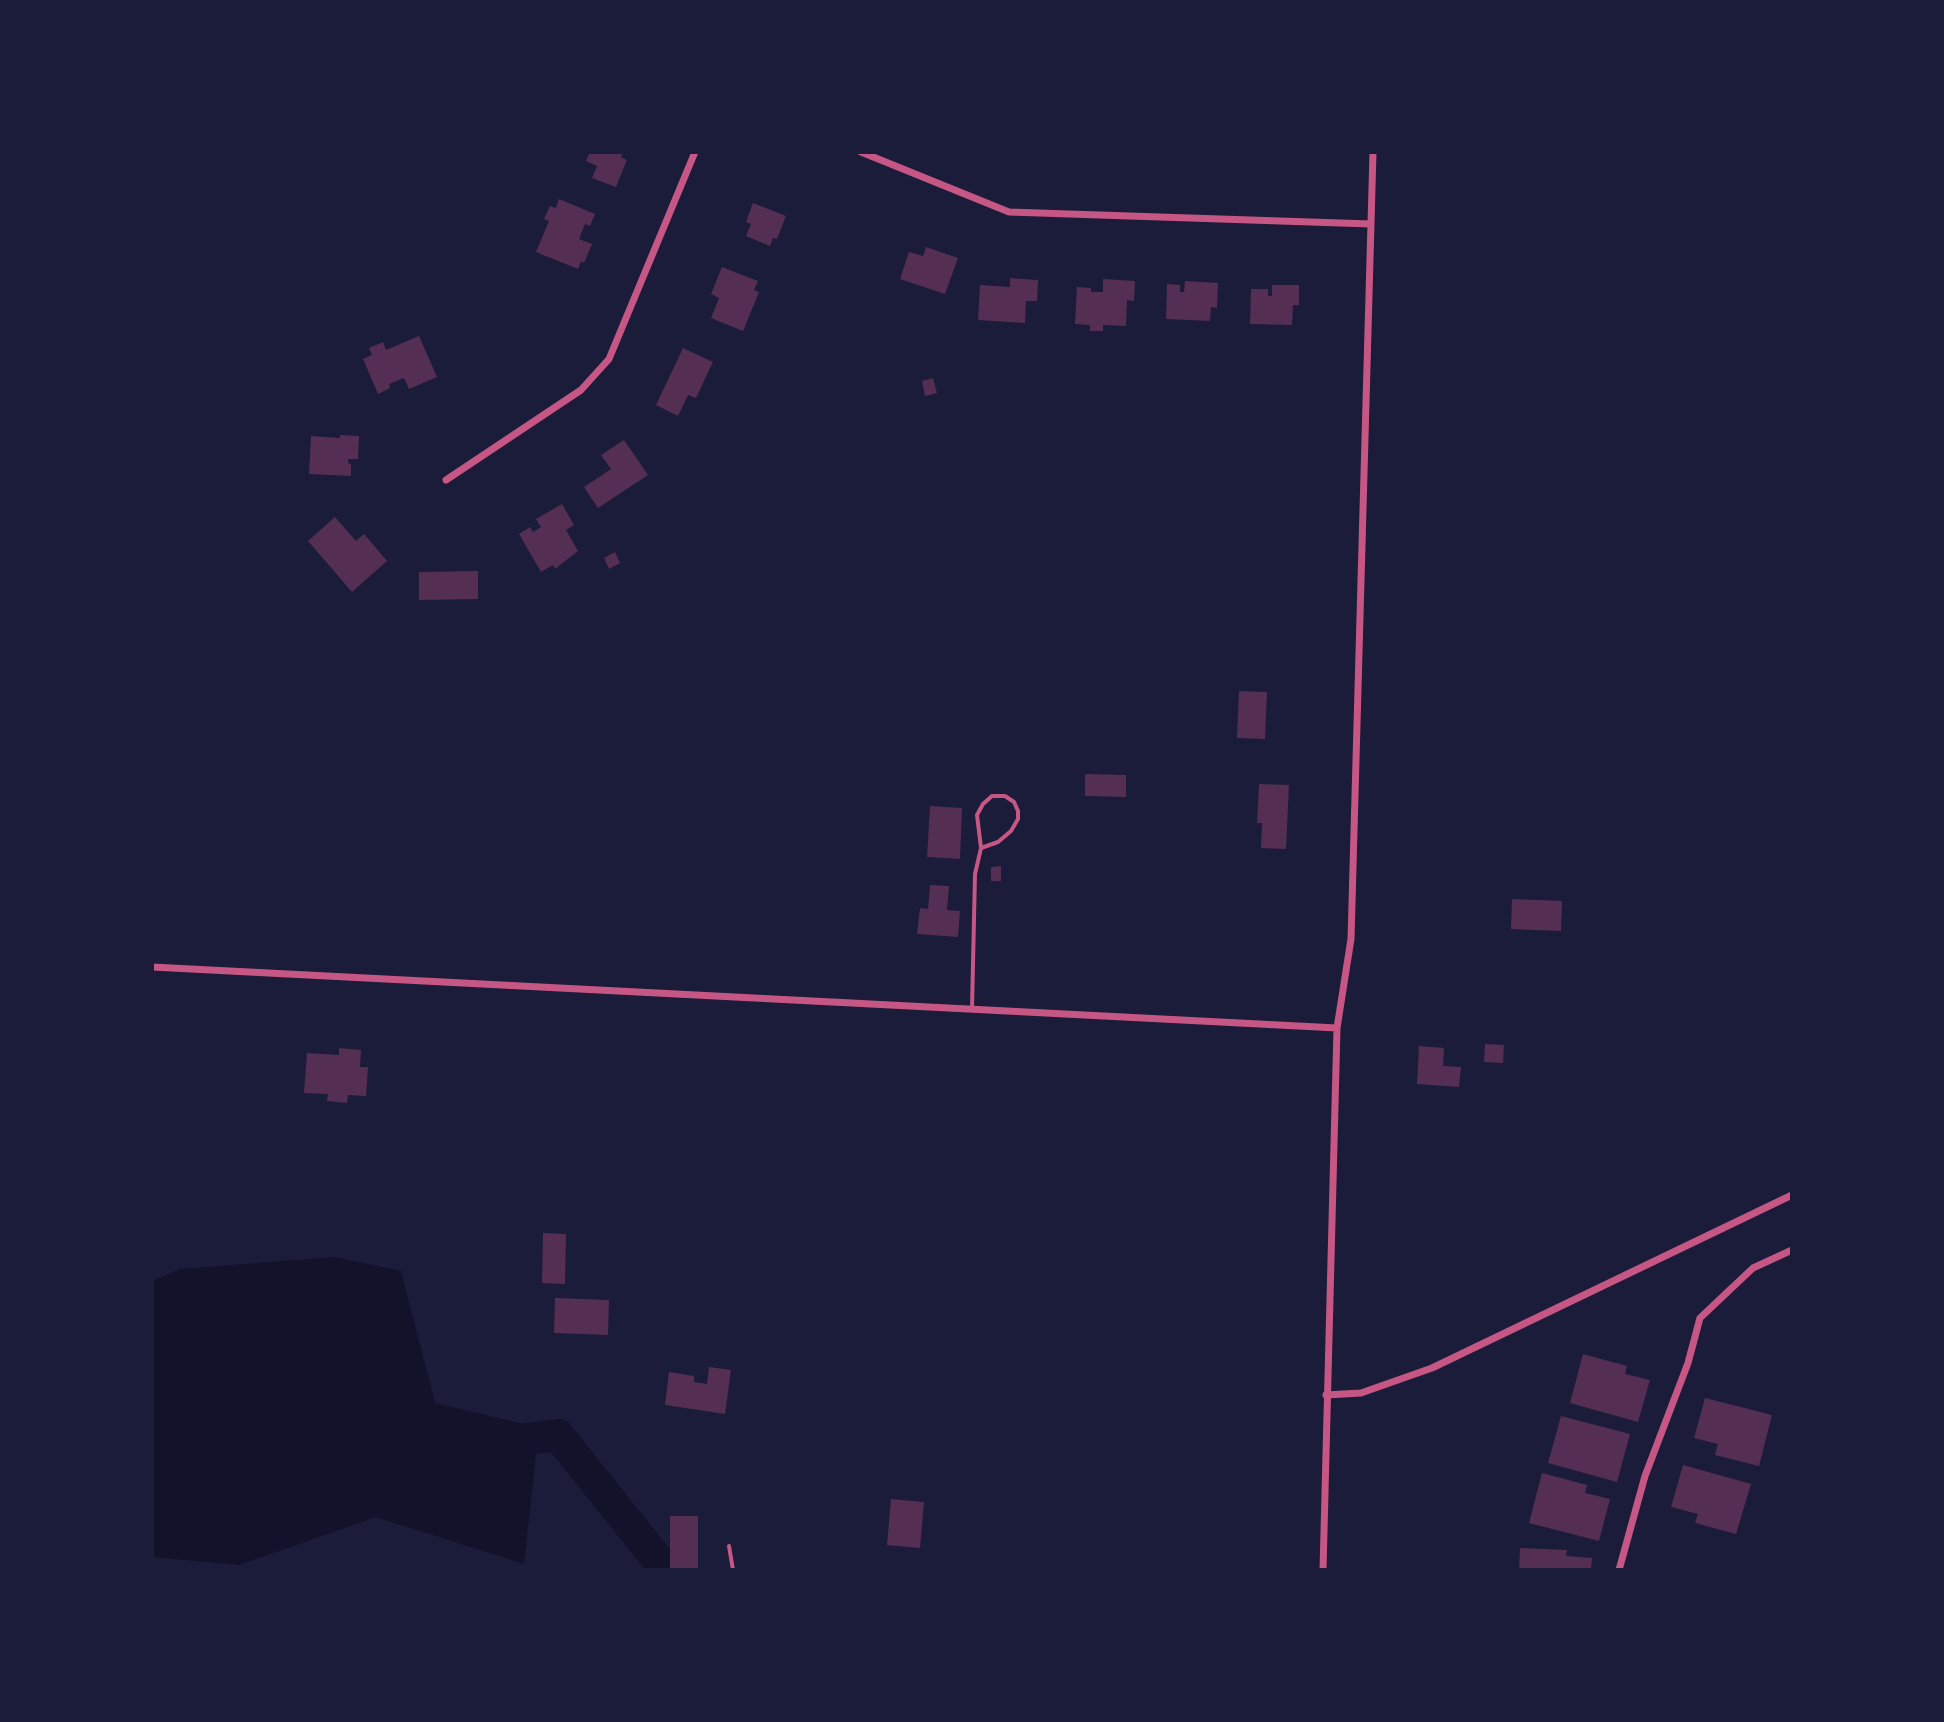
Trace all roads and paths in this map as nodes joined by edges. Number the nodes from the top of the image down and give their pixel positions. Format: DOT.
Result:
graph roads {
  1 [pos="695,152"];
  2 [pos="861,152"];
  3 [pos="1373,152"];
  4 [pos="1371,224"];
  5 [pos="446,480"];
  6 [pos="981,848"];
  7 [pos="152,967"];
  8 [pos="972,1009"];
  9 [pos="1337,1028"];
  10 [pos="1792,1195"];
  11 [pos="1792,1250"];
  12 [pos="1326,1395"];
  13 [pos="729,1546"];
  14 [pos="733,1570"];
  15 [pos="1323,1570"];
  16 [pos="1619,1570"];
  1 -- 5 [label="street"];
  2 -- 4 [label="street"];
  3 -- 4 [label="street"];
  4 -- 9 [label="street"];
  6 -- 6 [label="lane"];
  6 -- 8 [label="lane"];
  7 -- 8 [label="street"];
  8 -- 9 [label="street"];
  9 -- 12 [label="street"];
  10 -- 12 [label="street"];
  11 -- 16 [label="street"];
  12 -- 15 [label="street"];
  13 -- 14 [label="lane"];
}
